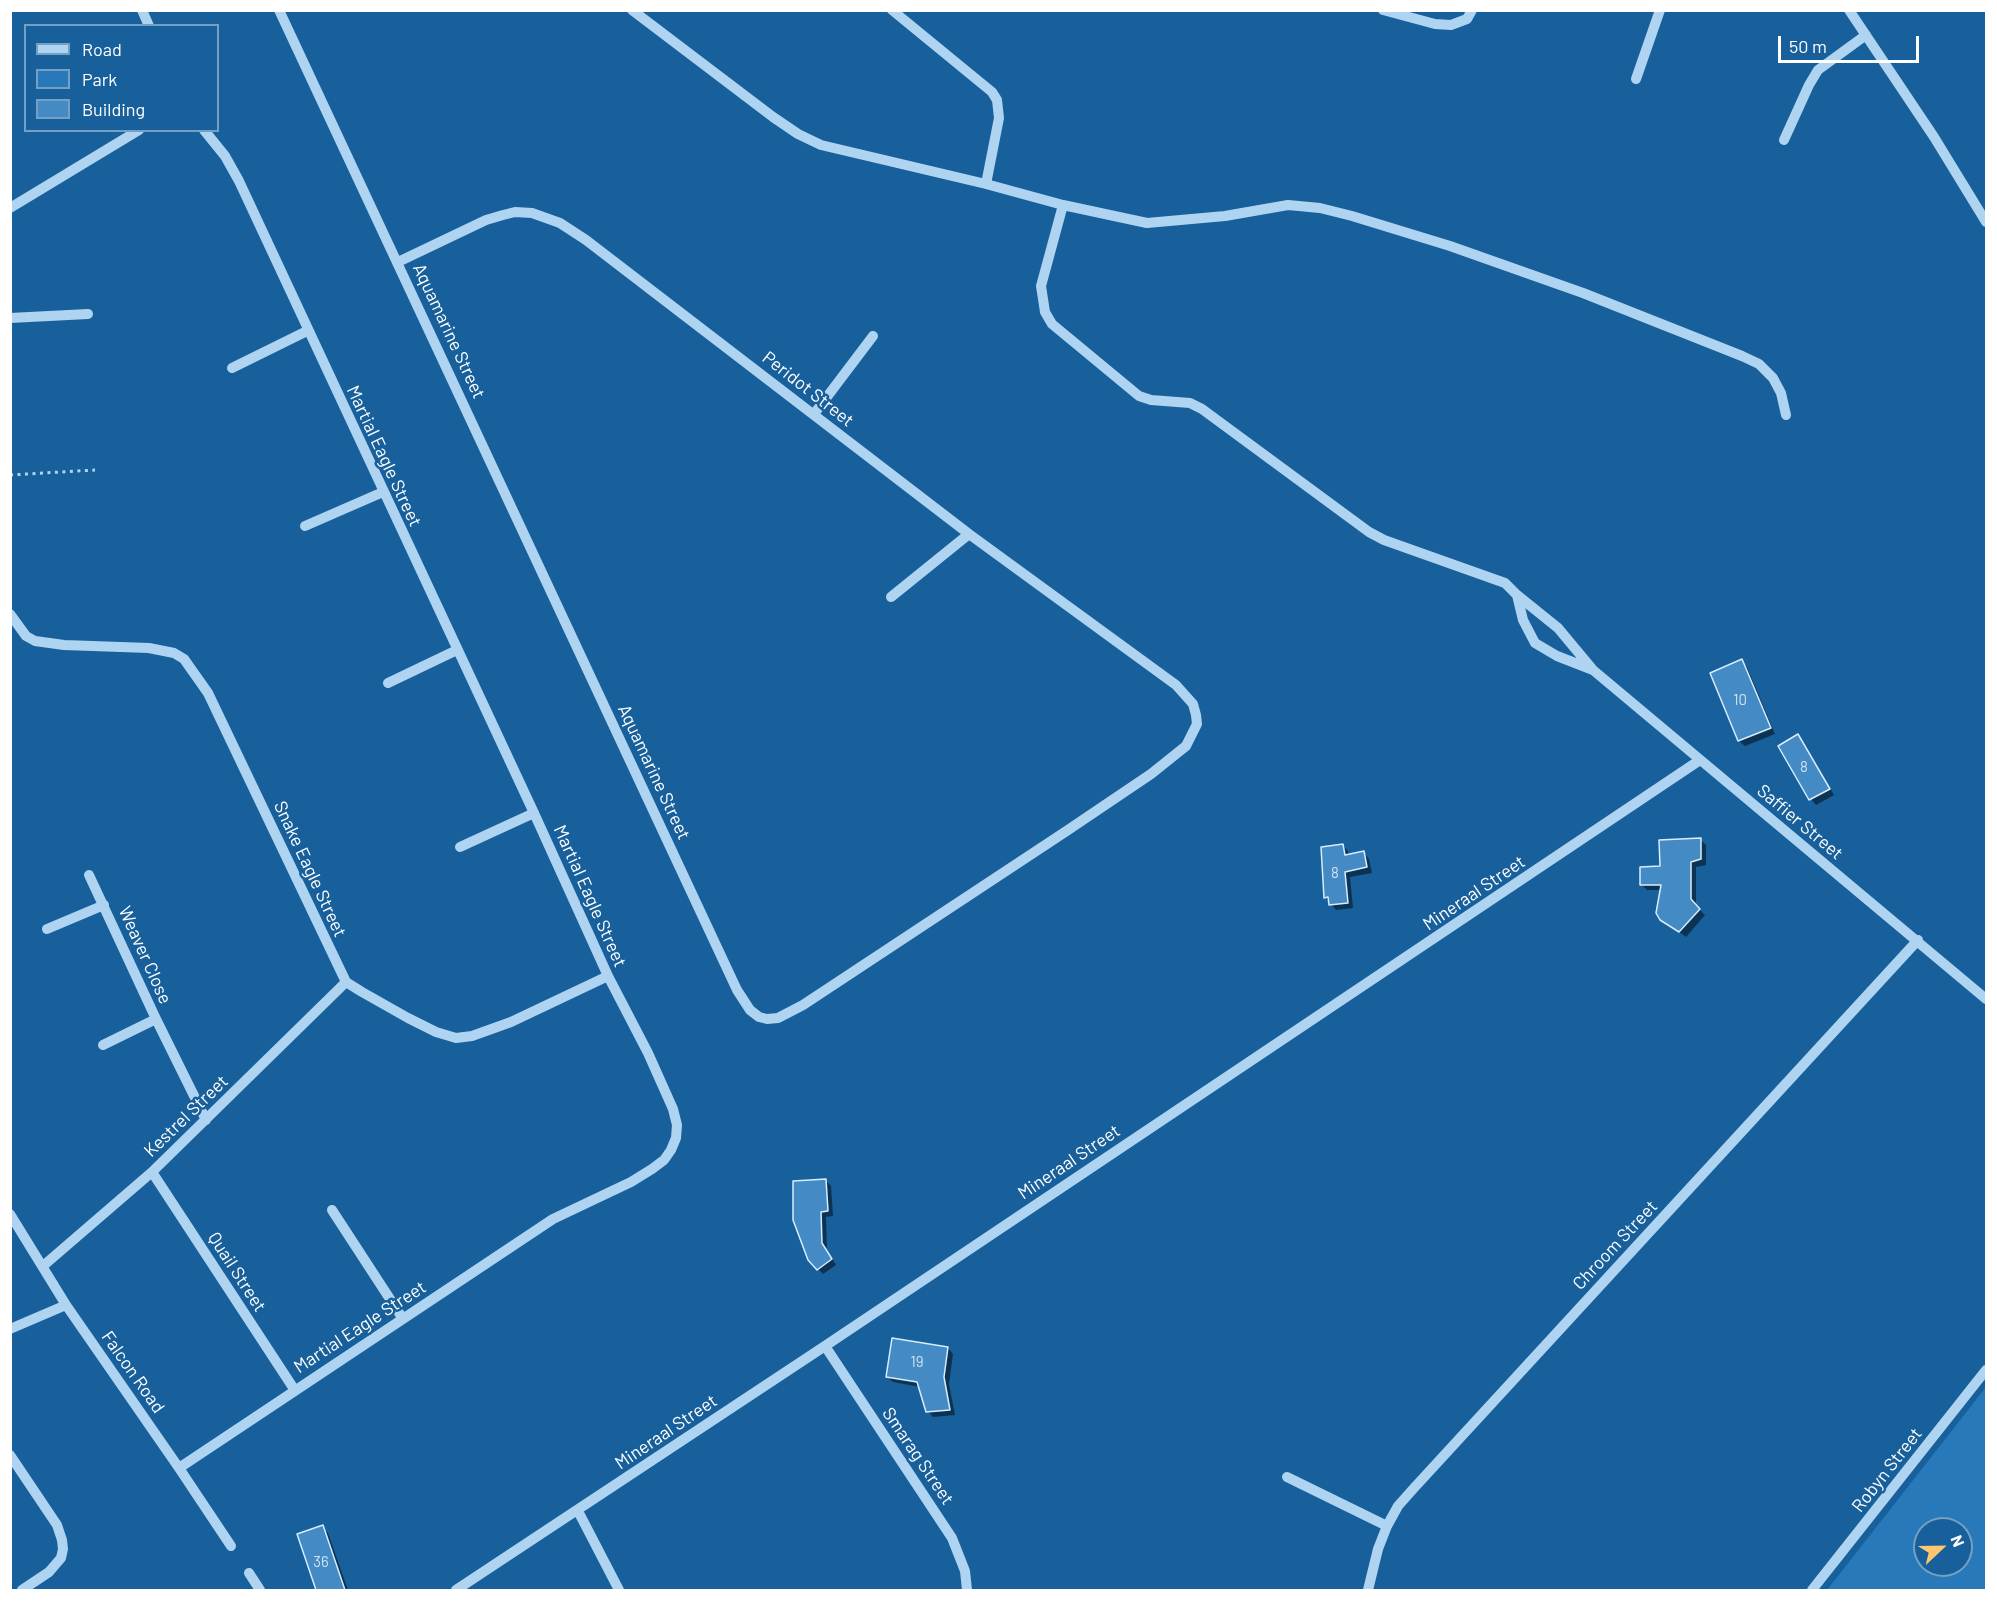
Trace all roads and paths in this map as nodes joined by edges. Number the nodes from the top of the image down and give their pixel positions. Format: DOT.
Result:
graph roads {
  1 [pos="142,10"];
  2 [pos="279,10"];
  3 [pos="632,10"];
  4 [pos="892,10"];
  5 [pos="1383,10"];
  6 [pos="1472,10"];
  7 [pos="1660,10"];
  8 [pos="1849,10"];
  9 [pos="148,24"];
  10 [pos="1866,35"];
  11 [pos="1636,79"];
  12 [pos="136,132"];
  13 [pos="206,132"];
  14 [pos="1784,140"];
  15 [pos="986,184"];
  16 [pos="1063,205"];
  17 [pos="10,208"];
  18 [pos="1986,222"];
  19 [pos="398,262"];
  20 [pos="88,314"];
  21 [pos="10,318"];
  22 [pos="308,331"];
  23 [pos="873,336"];
  24 [pos="232,368"];
  25 [pos="814,414"];
  26 [pos="1786,415"];
  27 [pos="95,470"];
  28 [pos="10,475"];
  29 [pos="383,492"];
  30 [pos="305,526"];
  31 [pos="969,534"];
  32 [pos="1517,595"];
  33 [pos="891,597"];
  34 [pos="10,614"];
  35 [pos="457,650"];
  36 [pos="1593,670"];
  37 [pos="388,683"];
  38 [pos="1176,685"];
  39 [pos="1700,760"];
  40 [pos="534,813"];
  41 [pos="460,847"];
  42 [pos="89,875"];
  43 [pos="104,905"];
  44 [pos="47,929"];
  45 [pos="1917,940"];
  46 [pos="608,976"];
  47 [pos="346,982"];
  48 [pos="1986,999"];
  49 [pos="156,1019"];
  50 [pos="103,1045"];
  51 [pos="206,1120"];
  52 [pos="152,1172"];
  53 [pos="332,1210"];
  54 [pos="10,1214"];
  55 [pos="43,1266"];
  56 [pos="66,1305"];
  57 [pos="403,1319"];
  58 [pos="10,1329"];
  59 [pos="825,1346"];
  60 [pos="1986,1370"];
  61 [pos="294,1389"];
  62 [pos="10,1455"];
  63 [pos="179,1467"];
  64 [pos="1287,1477"];
  65 [pos="578,1510"];
  66 [pos="1387,1526"];
  67 [pos="231,1546"];
  68 [pos="249,1574"];
  69 [pos="22,1590"];
  70 [pos="260,1590"];
  71 [pos="456,1590"];
  72 [pos="619,1590"];
  73 [pos="967,1590"];
  74 [pos="1368,1590"];
  75 [pos="1812,1590"];
  1 -- 9 [label="street"];
  2 -- 19 [label="street, Aquamarine Street"];
  3 -- 15 [label="street"];
  4 -- 15 [label="street"];
  5 -- 6 [label="street"];
  7 -- 11 [label="street"];
  8 -- 10 [label="street"];
  10 -- 14 [label="street"];
  10 -- 18 [label="street"];
  12 -- 17 [label="street"];
  13 -- 22 [label="street, Martial Eagle Street"];
  15 -- 16 [label="street"];
  16 -- 26 [label="street"];
  16 -- 32 [label="street"];
  19 -- 25 [label="street, Peridot Street"];
  19 -- 38 [label="street, Aquamarine Street"];
  20 -- 21 [label="street"];
  22 -- 24 [label="street"];
  22 -- 29 [label="street, Martial Eagle Street"];
  23 -- 25 [label="street"];
  25 -- 31 [label="street, Peridot Street"];
  27 -- 28 [label="path"];
  29 -- 30 [label="street"];
  29 -- 35 [label="street, Martial Eagle Street"];
  31 -- 33 [label="street"];
  31 -- 38 [label="street, Peridot Street"];
  32 -- 36 [label="street"];
  32 -- 36 [label="street"];
  34 -- 47 [label="street, Snake Eagle Street"];
  35 -- 37 [label="street"];
  35 -- 40 [label="street, Martial Eagle Street"];
  36 -- 39 [label="street, Saffier Street"];
  39 -- 45 [label="street, Saffier Street"];
  39 -- 59 [label="street, Mineraal Street"];
  40 -- 41 [label="street"];
  40 -- 46 [label="street, Martial Eagle Street"];
  42 -- 43 [label="street, Weaver Close"];
  43 -- 44 [label="street, Weaver Close"];
  43 -- 49 [label="street, Weaver Close"];
  45 -- 48 [label="street, Saffier Street"];
  45 -- 66 [label="street, Chroom Street"];
  46 -- 47 [label="street"];
  46 -- 57 [label="street, Martial Eagle Street"];
  47 -- 51 [label="street, Kestrel Street"];
  49 -- 50 [label="street, Weaver Close"];
  49 -- 51 [label="street, Weaver Close"];
  51 -- 52 [label="street, Kestrel Street"];
  52 -- 55 [label="street, Kestrel Street"];
  52 -- 61 [label="street, Quail Street"];
  53 -- 57 [label="street"];
  54 -- 55 [label="street, Falcon Road"];
  55 -- 56 [label="street, Falcon Road"];
  56 -- 58 [label="street"];
  56 -- 63 [label="street, Falcon Road"];
  57 -- 61 [label="street, Martial Eagle Street"];
  59 -- 65 [label="street, Mineraal Street"];
  59 -- 73 [label="street, Smarag Street"];
  60 -- 75 [label="street, Robyn Street"];
  61 -- 63 [label="street, Martial Eagle Street"];
  62 -- 69 [label="street"];
  63 -- 67 [label="street, Falcon Road"];
  64 -- 66 [label="street"];
  65 -- 71 [label="street, Mineraal Street"];
  65 -- 72 [label="street"];
  66 -- 74 [label="street, Chroom Street"];
  68 -- 70 [label="street"];
}
